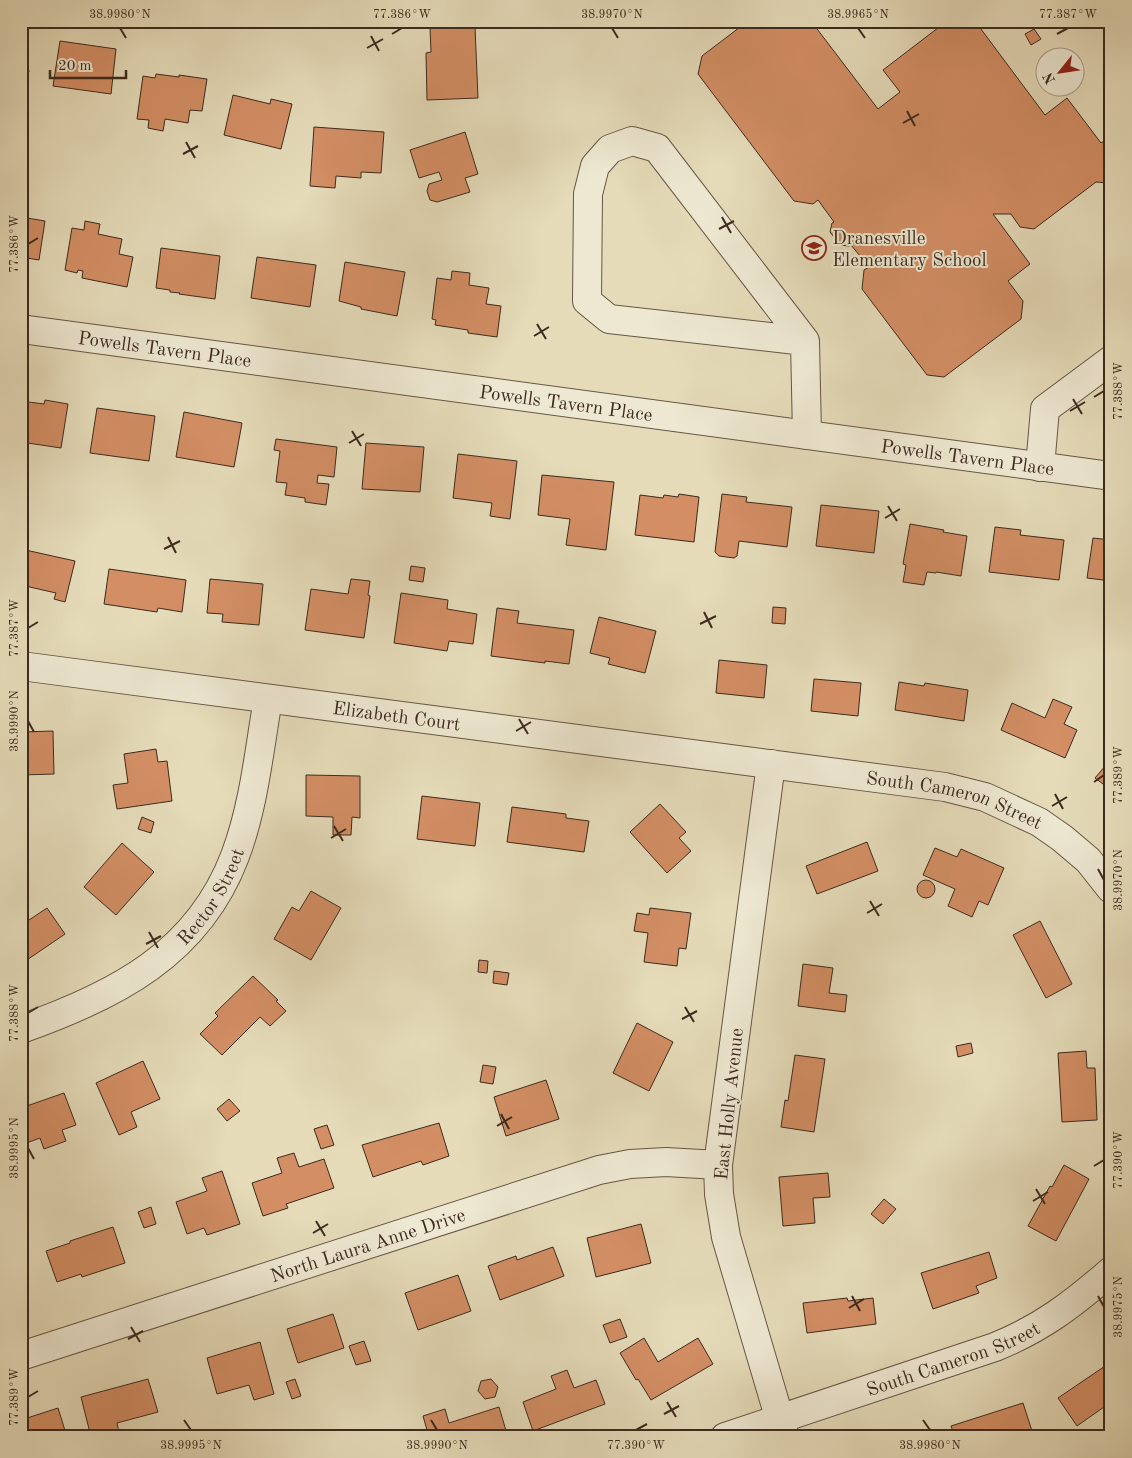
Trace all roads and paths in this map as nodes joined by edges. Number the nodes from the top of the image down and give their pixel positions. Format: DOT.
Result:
graph roads {
  1 [pos="21,329"];
  2 [pos="805,341"];
  3 [pos="1111,360"];
  4 [pos="807,435"];
  5 [pos="1040,466"];
  6 [pos="1111,476"];
  7 [pos="21,666"];
  8 [pos="268,699"];
  9 [pos="771,764"];
  10 [pos="1111,889"];
  11 [pos="21,1029"];
  12 [pos="718,1165"];
  13 [pos="1111,1270"];
  14 [pos="21,1356"];
  15 [pos="782,1428"];
  16 [pos="726,1437"];
  1 -- 4 [label="street, Powells Tavern Place"];
  2 -- 2 [label="street"];
  2 -- 4 [label="street"];
  3 -- 5 [label="street"];
  4 -- 5 [label="street, Powells Tavern Place"];
  5 -- 6 [label="street, Powells Tavern Place"];
  7 -- 8 [label="street, Elizabeth Court"];
  8 -- 9 [label="street, Elizabeth Court"];
  8 -- 11 [label="street, Rector Street"];
  9 -- 10 [label="street, South Cameron Street"];
  9 -- 12 [label="street, East Holly Avenue"];
  12 -- 14 [label="street, North Laura Anne Drive"];
  12 -- 15 [label="street, East Holly Avenue"];
  13 -- 15 [label="street, South Cameron Street"];
  15 -- 16 [label="street, South Cameron Street"];
}
